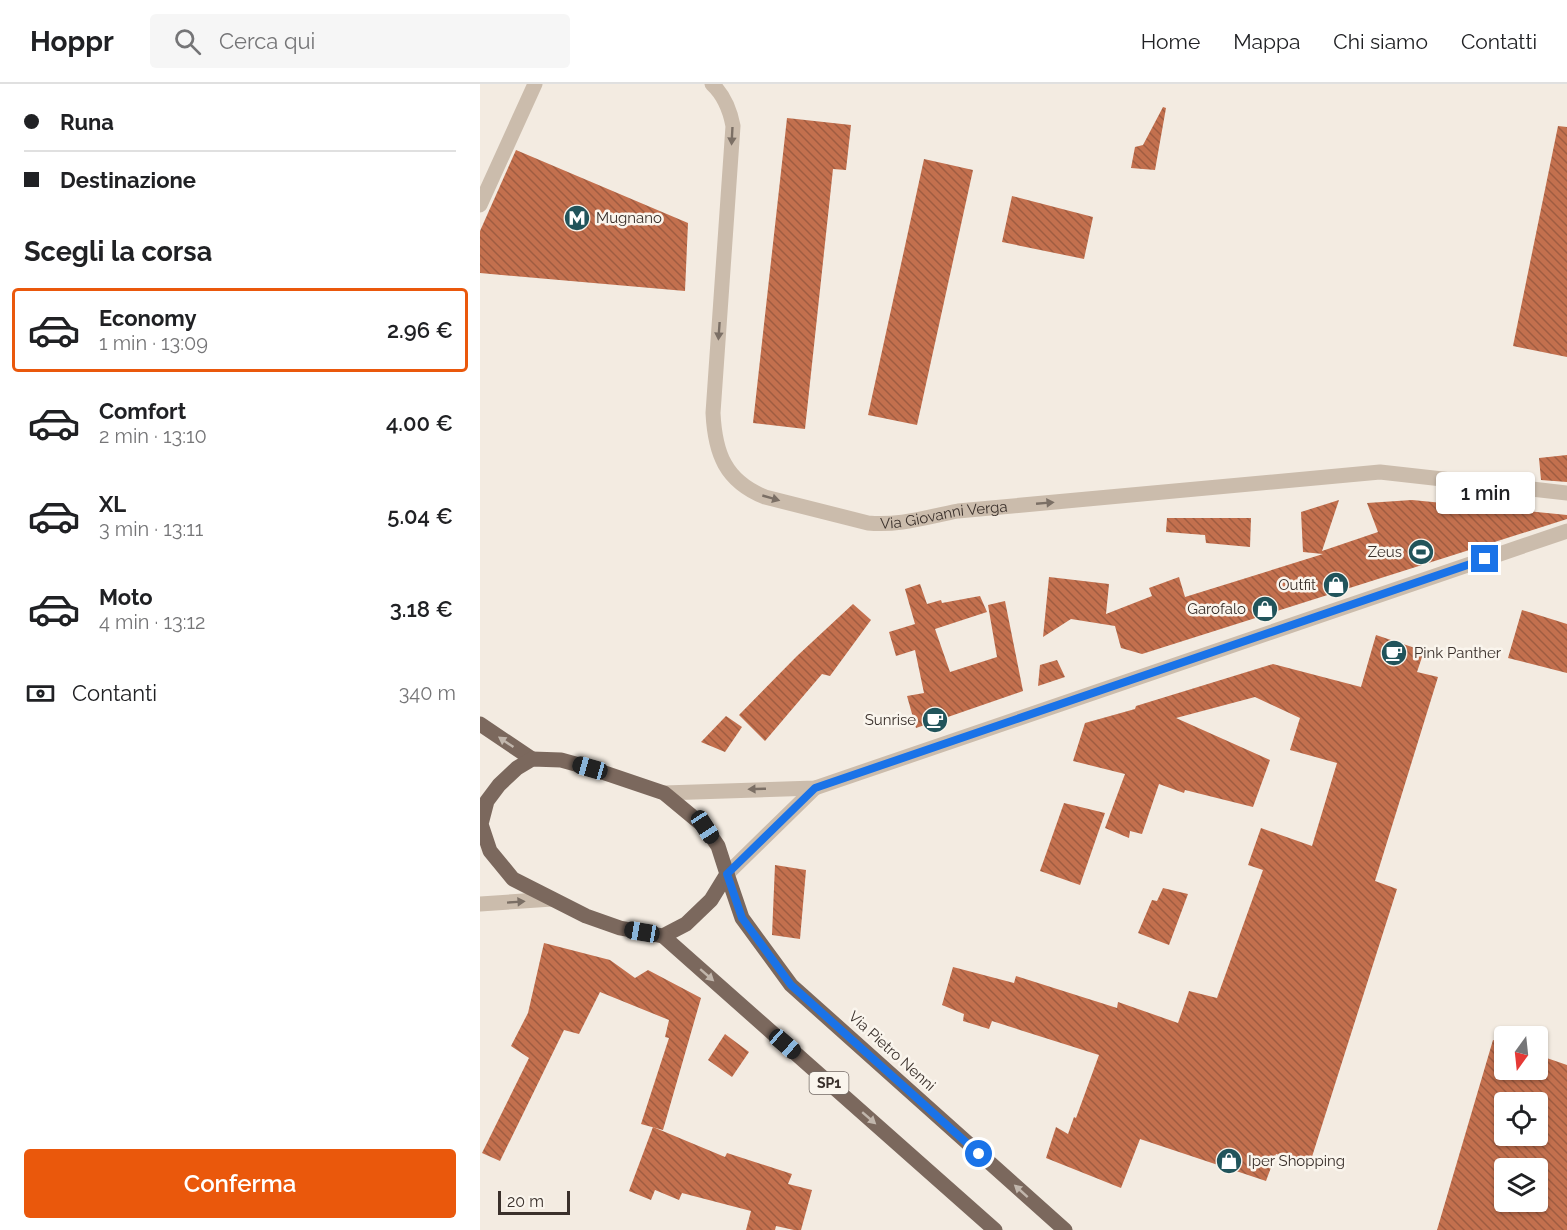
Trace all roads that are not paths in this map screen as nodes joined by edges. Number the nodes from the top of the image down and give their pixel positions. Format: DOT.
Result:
graph roads {
  1 [pos="535,84"];
  2 [pos="712,84"];
  3 [pos="480,205"];
  4 [pos="1567,493"];
  5 [pos="1567,531"];
  6 [pos="480,724"];
  7 [pos="532,759"];
  8 [pos="815,788"];
  9 [pos="664,793"];
  10 [pos="480,824"];
  11 [pos="727,874"];
  12 [pos="552,899"];
  13 [pos="480,904"];
  14 [pos="663,936"];
  15 [pos="995,1230"];
  16 [pos="1065,1230"];
  1 -- 3 [label="street"];
  2 -- 4 [label="street, Via Giovanni Verga, one-way"];
  5 -- 8 [label="street"];
  7 -- 6 [label="main road, one-way"];
  7 -- 9 [label="main road"];
  7 -- 10 [label="main road"];
  8 -- 9 [label="street, one-way"];
  8 -- 11 [label="street"];
  9 -- 11 [label="main road"];
  10 -- 12 [label="main road"];
  11 -- 14 [label="main road"];
  16 -- 11 [label="main road, Via Pietro Nenni, one-way"];
  13 -- 12 [label="street, one-way"];
  12 -- 14 [label="main road"];
  14 -- 15 [label="main road, SP1, one-way"];
}
